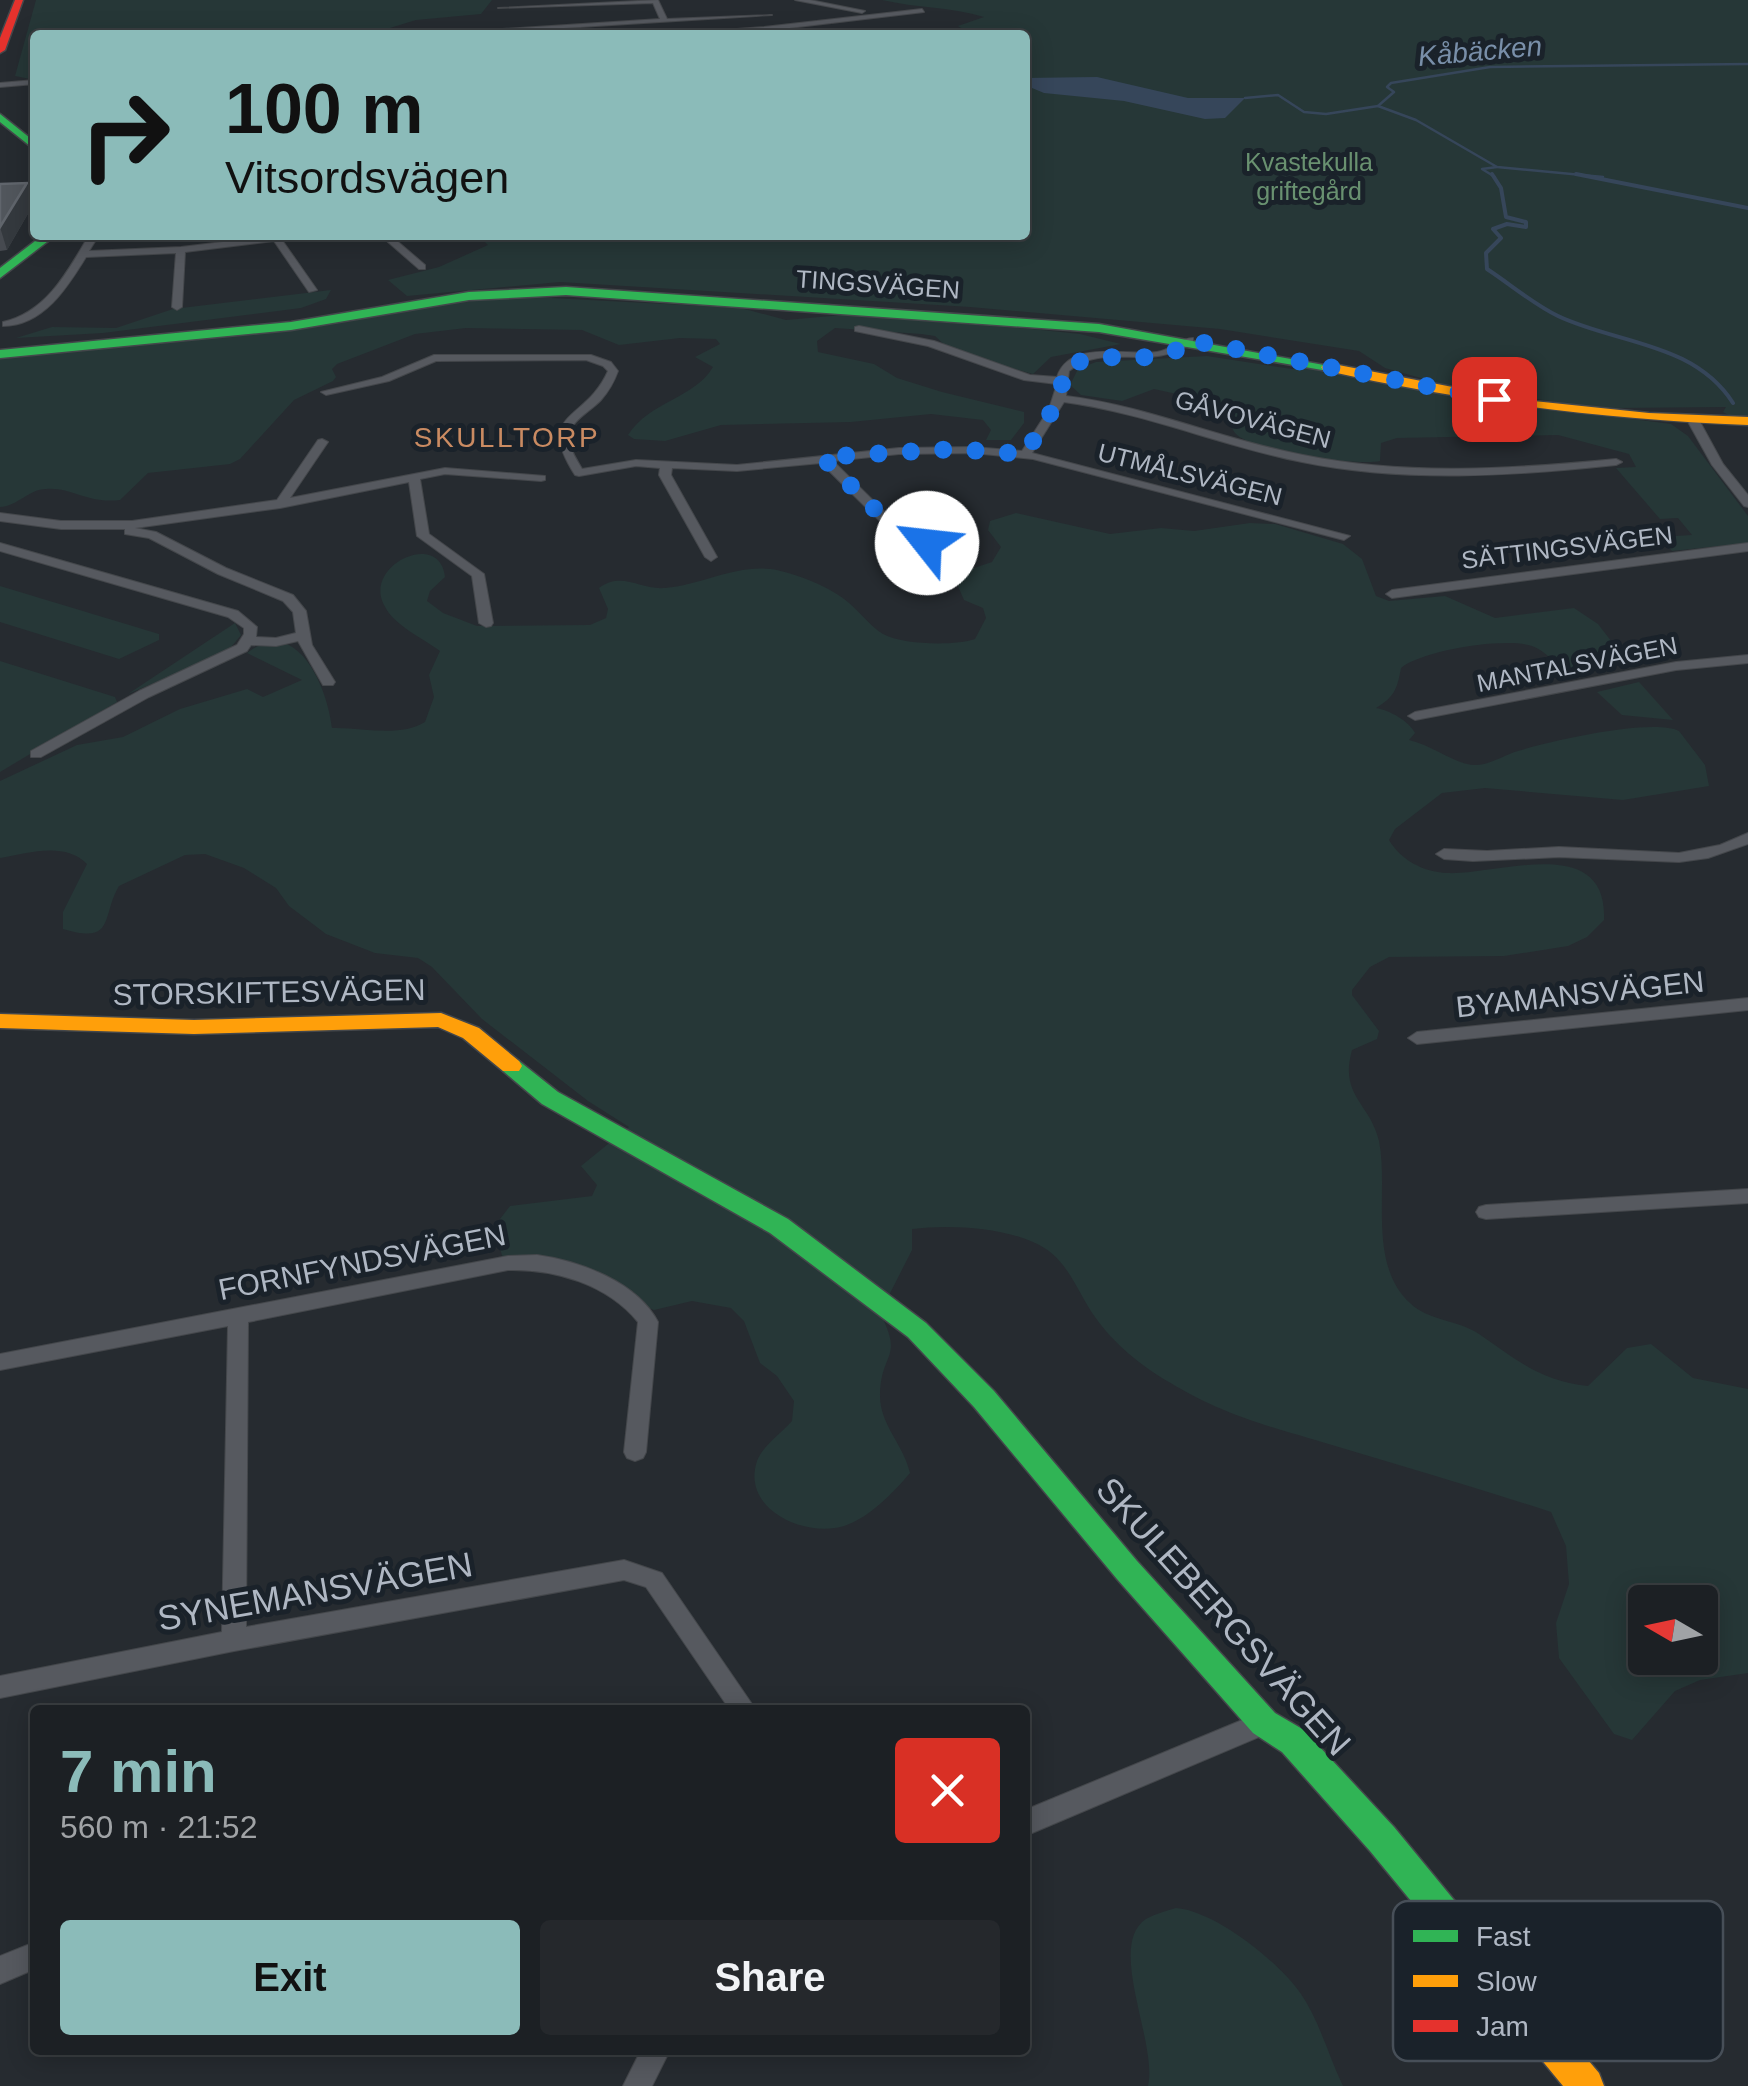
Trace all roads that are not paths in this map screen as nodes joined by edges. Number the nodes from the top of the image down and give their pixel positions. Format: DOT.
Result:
graph roads {
  1 [pos="20,0"];
  2 [pos="546,0"];
  3 [pos="798,0"];
  4 [pos="761,3"];
  5 [pos="560,5"];
  6 [pos="501,8"];
  7 [pos="922,10"];
  8 [pos="872,14"];
  9 [pos="769,15"];
  10 [pos="476,20"];
  11 [pos="664,20"];
  12 [pos="778,27"];
  13 [pos="478,30"];
  14 [pos="572,30"];
  15 [pos="733,30"];
  16 [pos="0,50"];
  17 [pos="30,82"];
  18 [pos="0,85"];
  19 [pos="0,116"];
  20 [pos="30,143"];
  21 [pos="44,240"];
  22 [pos="91,240"];
  23 [pos="268,240"];
  24 [pos="278,240"];
  25 [pos="391,240"];
  26 [pos="181,250"];
  27 [pos="84,254"];
  28 [pos="422,267"];
  29 [pos="0,274"];
  30 [pos="312,290"];
  31 [pos="177,306"];
  32 [pos="7,324"];
  33 [pos="859,329"];
  34 [pos="1189,340"];
  35 [pos="0,354"];
  36 [pos="1061,382"];
  37 [pos="326,392"];
  38 [pos="1060,398"];
  39 [pos="1692,420"];
  40 [pos="1748,421"];
  41 [pos="322,442"];
  42 [pos="1025,454"];
  43 [pos="822,457"];
  44 [pos="1616,462"];
  45 [pos="666,466"];
  46 [pos="414,478"];
  47 [pos="542,478"];
  48 [pos="1748,503"];
  49 [pos="280,504"];
  50 [pos="0,517"];
  51 [pos="112,526"];
  52 [pos="1344,536"];
  53 [pos="927,543"];
  54 [pos="0,547"];
  55 [pos="1748,548"];
  56 [pos="711,557"];
  57 [pos="1392,594"];
  58 [pos="486,623"];
  59 [pos="301,636"];
  60 [pos="248,642"];
  61 [pos="1748,659"];
  62 [pos="328,682"];
  63 [pos="1415,716"];
  64 [pos="36,754"];
  65 [pos="1748,838"];
  66 [pos="1444,854"];
  67 [pos="1748,1004"];
  68 [pos="0,1020"];
  69 [pos="1417,1038"];
  70 [pos="1748,1196"];
  71 [pos="1486,1212"];
  72 [pos="778,1226"];
  73 [pos="238,1316"];
  74 [pos="0,1362"];
  75 [pos="635,1452"];
  76 [pos="234,1640"];
  77 [pos="0,1687"];
  78 [pos="741,1705"];
  79 [pos="1264,1722"];
  80 [pos="1030,1821"];
  81 [pos="1433,1901"];
  82 [pos="30,1957"];
  83 [pos="0,1970"];
  84 [pos="653,2055"];
  85 [pos="1565,2061"];
  86 [pos="636,2086"];
  87 [pos="1586,2086"];
  1 -- 16 [label="street"];
  2 -- 5 [label="street"];
  3 -- 8 [label="street"];
  4 -- 9 [label="street"];
  5 -- 6 [label="street"];
  5 -- 11 [label="street"];
  5 -- 14 [label="street"];
  7 -- 8 [label="street"];
  8 -- 12 [label="street"];
  9 -- 11 [label="street"];
  9 -- 12 [label="street"];
  10 -- 13 [label="street"];
  11 -- 14 [label="street"];
  12 -- 15 [label="street"];
  17 -- 18 [label="street"];
  19 -- 20 [label="street"];
  21 -- 29 [label="street"];
  22 -- 27 [label="street"];
  23 -- 26 [label="street"];
  24 -- 30 [label="street"];
  25 -- 28 [label="street"];
  26 -- 27 [label="street"];
  26 -- 31 [label="street"];
  27 -- 32 [label="street"];
  33 -- 36 [label="street"];
  34 -- 35 [label="street, TINGSVÄGEN"];
  34 -- 36 [label="street"];
  34 -- 39 [label="street, TINGSVÄGEN"];
  36 -- 38 [label="street"];
  37 -- 45 [label="street, UTMÅLSVÄGEN"];
  38 -- 42 [label="street"];
  38 -- 44 [label="street, GÅVOVÄGEN"];
  39 -- 40 [label="street, TINGSVÄGEN"];
  39 -- 48 [label="street"];
  41 -- 49 [label="street"];
  42 -- 43 [label="street, UTMÅLSVÄGEN"];
  42 -- 52 [label="street, UTMÅLSVÄGEN"];
  43 -- 45 [label="street, UTMÅLSVÄGEN"];
  43 -- 53 [label="street"];
  45 -- 56 [label="street"];
  46 -- 47 [label="street"];
  46 -- 49 [label="street"];
  46 -- 58 [label="street"];
  49 -- 51 [label="street"];
  50 -- 51 [label="street"];
  51 -- 59 [label="street"];
  54 -- 60 [label="street"];
  55 -- 57 [label="street, SÄTTINGSVÄGEN"];
  59 -- 60 [label="street"];
  59 -- 62 [label="street"];
  60 -- 64 [label="street"];
  61 -- 63 [label="street, MANTALSVÄGEN"];
  65 -- 66 [label="street"];
  67 -- 69 [label="street, BYAMANSVÄGEN"];
  68 -- 72 [label="street, STORSKIFTESVÄGEN"];
  70 -- 71 [label="street"];
  72 -- 79 [label="street, SKULEBERGSVÄGEN"];
  73 -- 74 [label="street, FORNFYNDSVÄGEN"];
  73 -- 75 [label="street, FORNFYNDSVÄGEN"];
  73 -- 76 [label="street"];
  76 -- 77 [label="street, SYNEMANSVÄGEN"];
  76 -- 78 [label="street, SYNEMANSVÄGEN"];
  79 -- 80 [label="street"];
  79 -- 81 [label="street, SKULEBERGSVÄGEN"];
  82 -- 83 [label="street"];
  84 -- 86 [label="street"];
  85 -- 87 [label="street, SKULEBERGSVÄGEN"];
}
